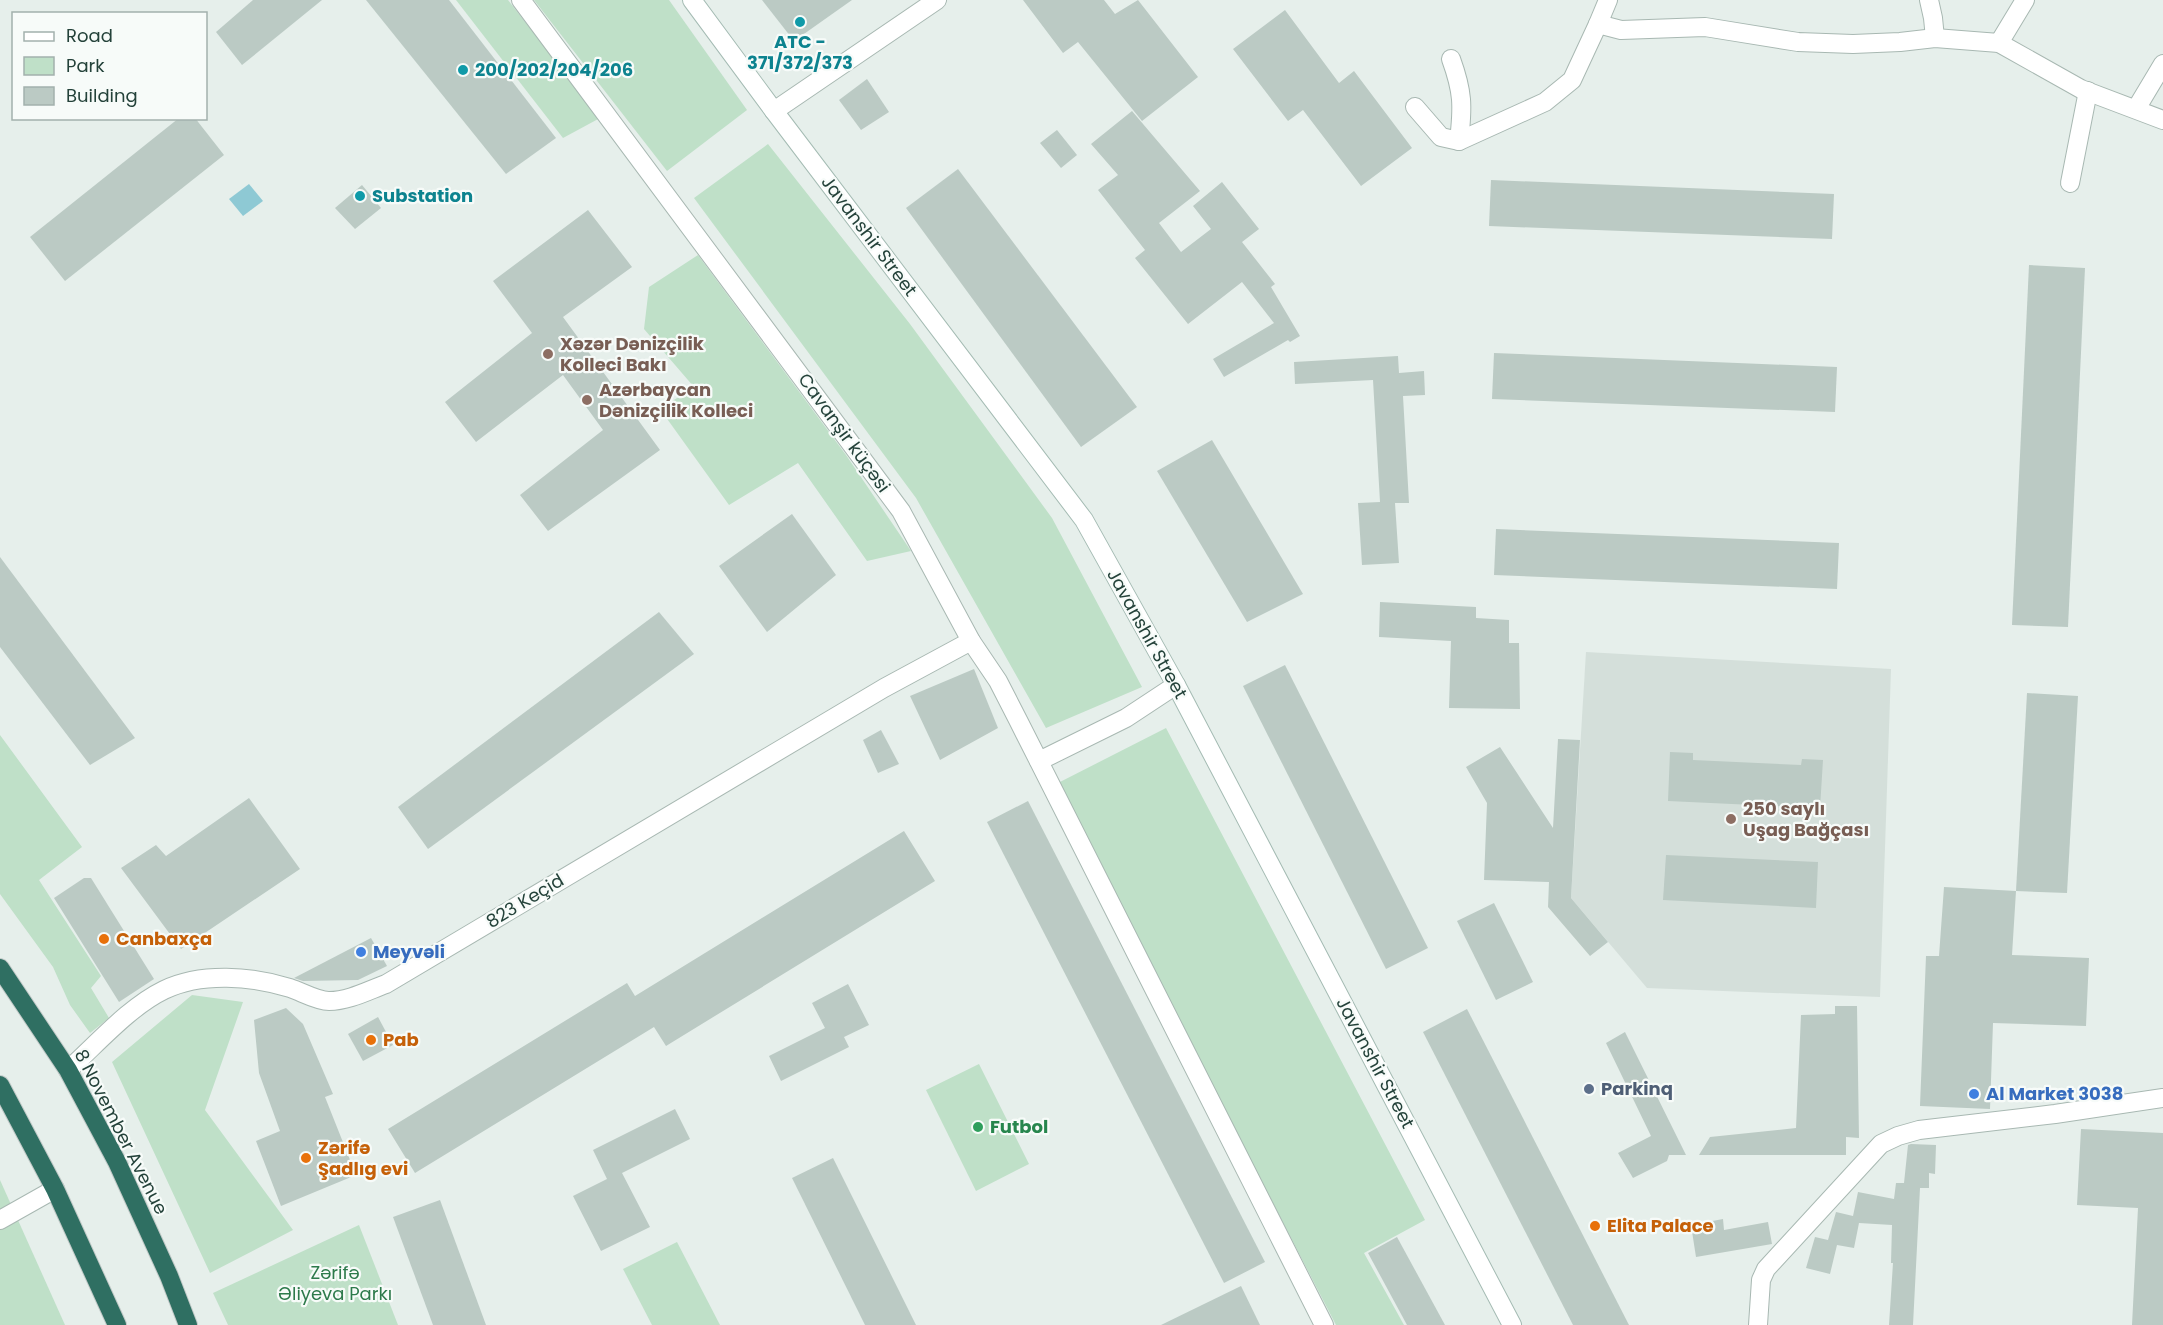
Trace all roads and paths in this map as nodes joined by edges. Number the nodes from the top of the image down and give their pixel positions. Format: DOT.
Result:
graph roads {
  1 [pos="521,0"];
  2 [pos="692,0"];
  3 [pos="937,0"];
  4 [pos="1608,0"];
  5 [pos="1929,0"];
  6 [pos="2025,0"];
  7 [pos="1598,24"];
  8 [pos="1935,38"];
  9 [pos="1999,43"];
  10 [pos="1451,59"];
  11 [pos="2163,64"];
  12 [pos="2088,91"];
  13 [pos="1415,107"];
  14 [pos="2136,109"];
  15 [pos="774,111"];
  16 [pos="2163,120"];
  17 [pos="1459,141"];
  18 [pos="2070,183"];
  19 [pos="971,641"];
  20 [pos="1176,685"];
  21 [pos="1039,761"];
  22 [pos="0,968"];
  23 [pos="69,1070"];
  24 [pos="0,1085"];
  25 [pos="2163,1098"];
  26 [pos="55,1189"];
  27 [pos="0,1220"];
  28 [pos="117,1325"];
  29 [pos="188,1325"];
  30 [pos="1324,1325"];
  31 [pos="1512,1325"];
  32 [pos="1758,1325"];
  1 -- 19 [label="street, Cavanşir küçəsi"];
  2 -- 15 [label="street, Javanshir Street"];
  3 -- 15 [label="street"];
  4 -- 7 [label="street"];
  5 -- 8 [label="street"];
  6 -- 9 [label="street"];
  7 -- 8 [label="street"];
  7 -- 17 [label="street"];
  8 -- 9 [label="street"];
  9 -- 12 [label="street"];
  10 -- 17 [label="street"];
  11 -- 14 [label="street"];
  12 -- 14 [label="street"];
  12 -- 18 [label="street"];
  13 -- 17 [label="street"];
  14 -- 16 [label="street"];
  15 -- 20 [label="street, Javanshir Street"];
  19 -- 21 [label="street, Cavanşir küçəsi"];
  19 -- 23 [label="street, 823 Keçid"];
  20 -- 21 [label="street"];
  20 -- 31 [label="street, Javanshir Street"];
  21 -- 30 [label="street"];
  22 -- 23 [label="highway, 8 November Avenue"];
  23 -- 29 [label="highway, 8 November Avenue"];
  24 -- 26 [label="highway"];
  25 -- 32 [label="street"];
  26 -- 27 [label="street"];
  26 -- 28 [label="highway"];
}
